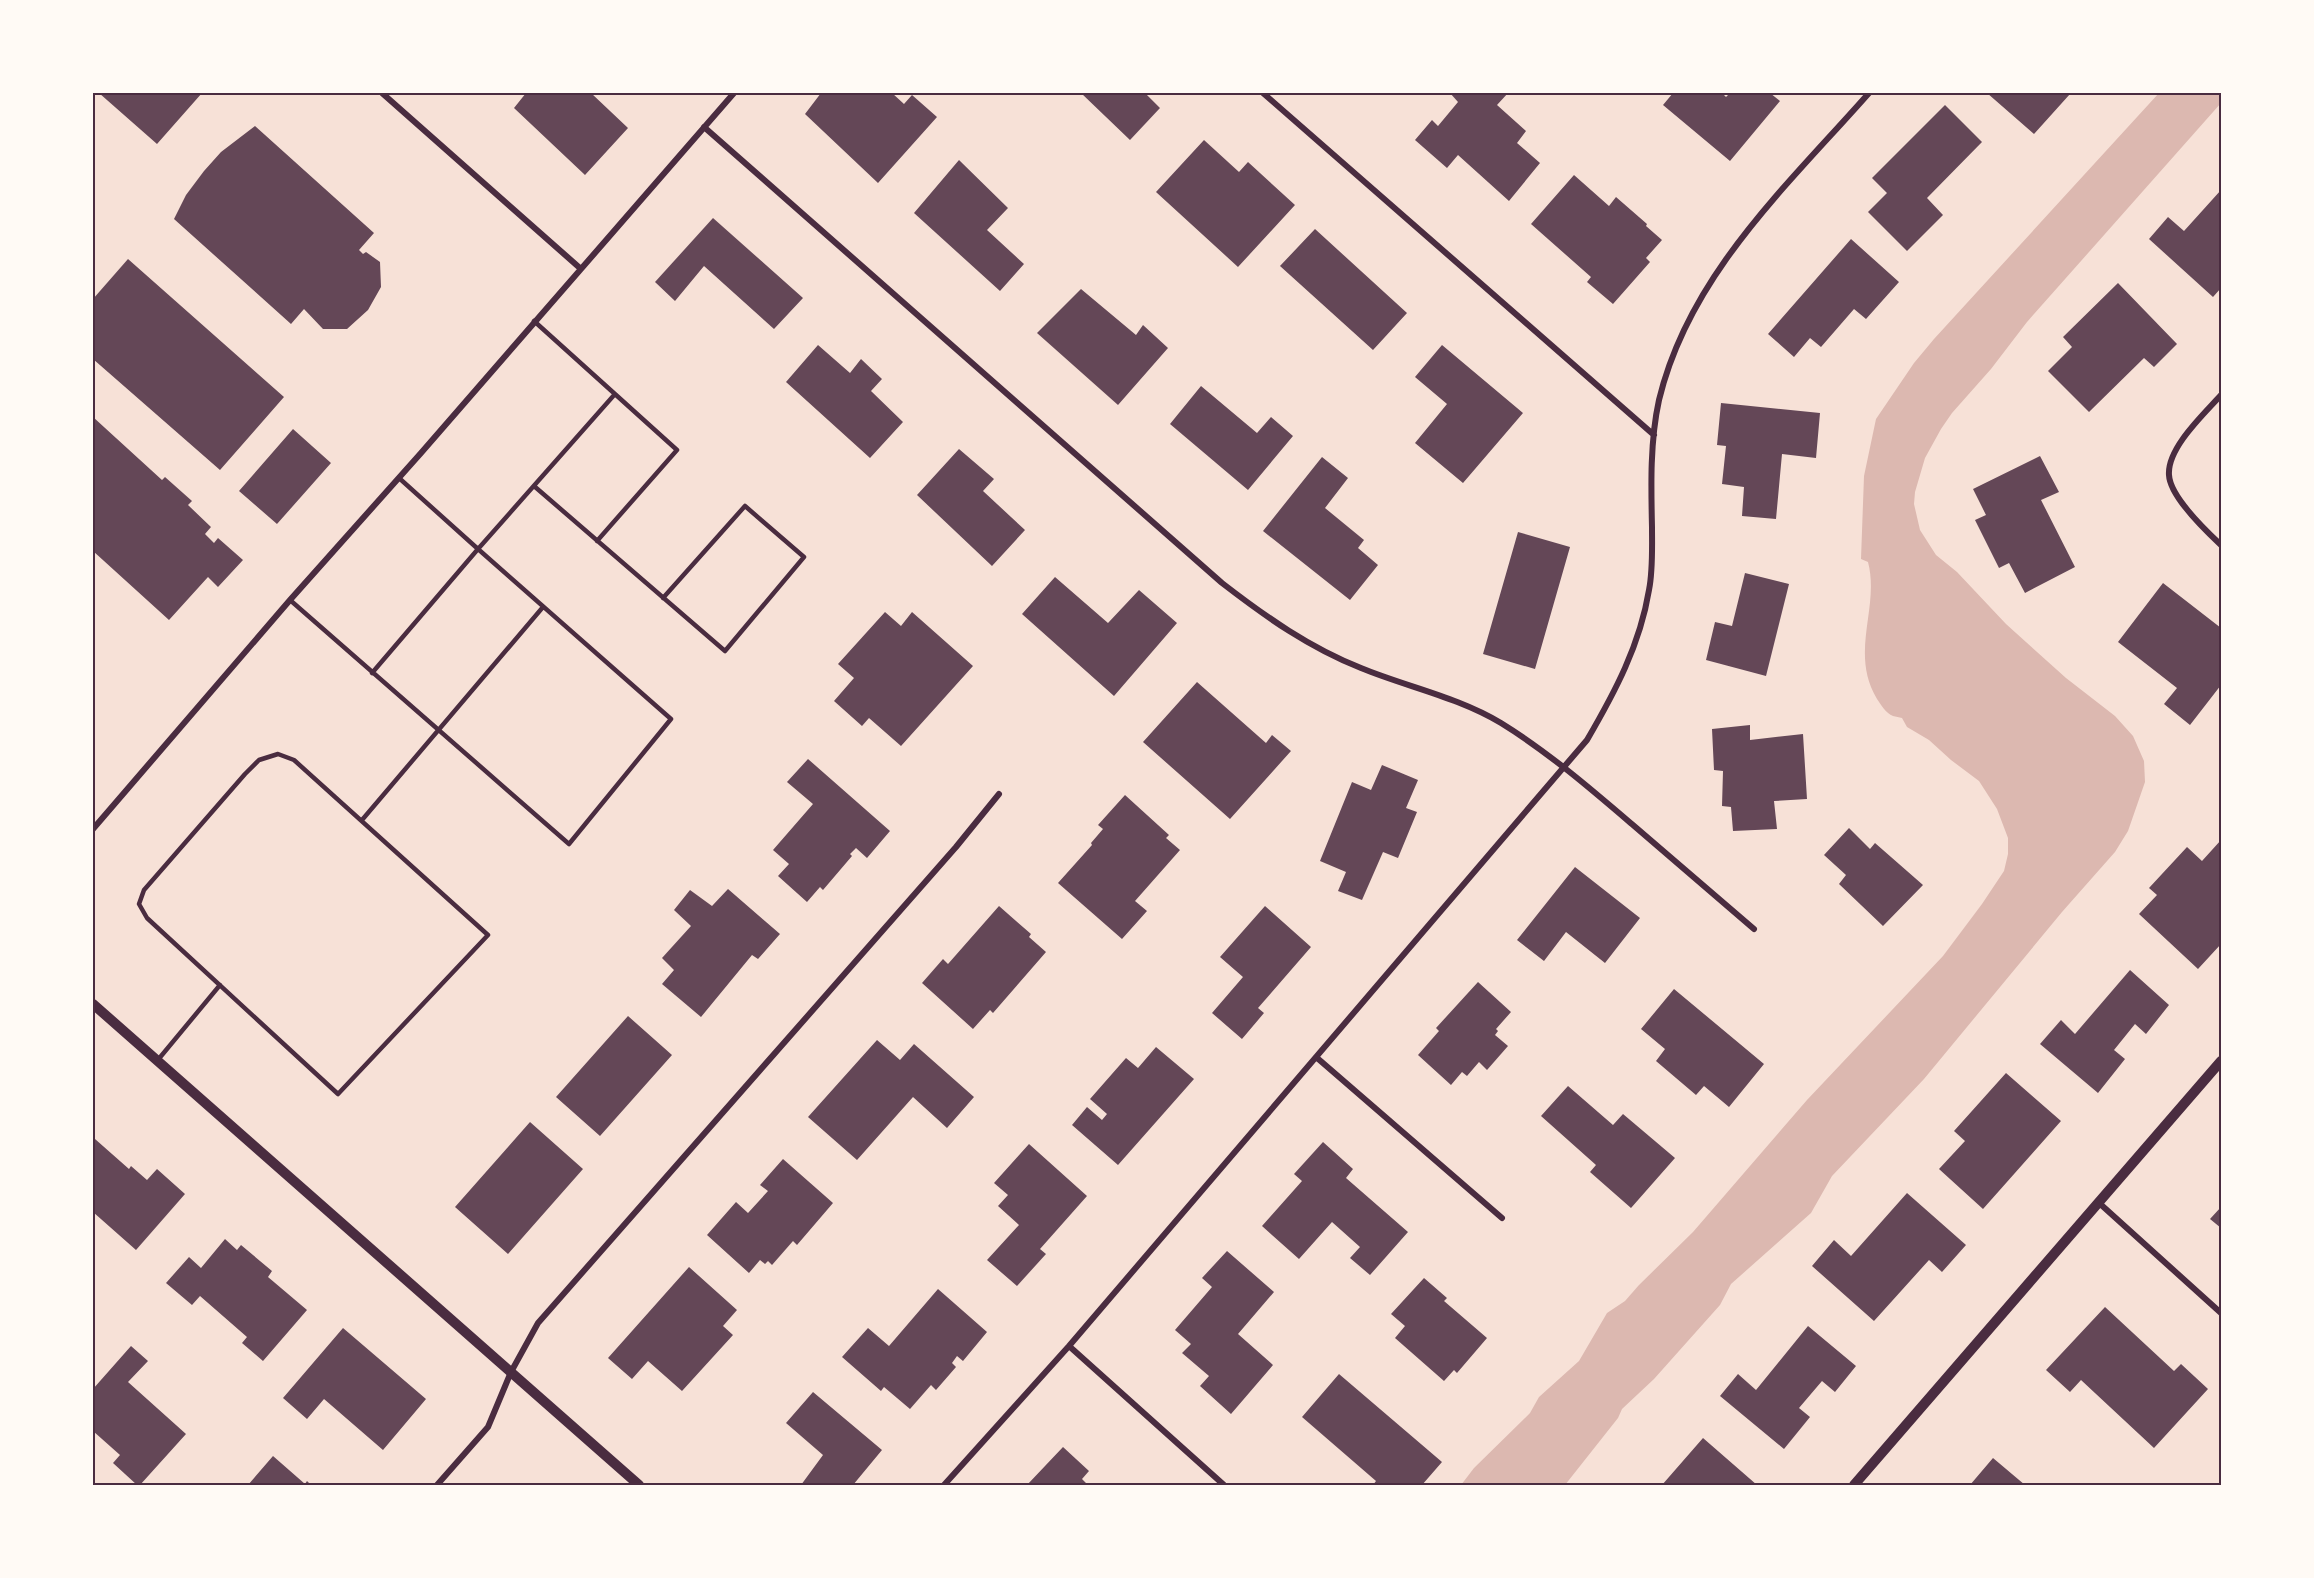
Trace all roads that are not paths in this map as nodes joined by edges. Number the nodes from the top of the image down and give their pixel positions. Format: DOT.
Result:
graph roads {
  1 [pos="382,93"];
  2 [pos="734,93"];
  3 [pos="1263,93"];
  4 [pos="1867,94"];
  5 [pos="704,127"];
  6 [pos="581,269"];
  7 [pos="534,321"];
  8 [pos="615,394"];
  9 [pos="2221,394"];
  10 [pos="1654,435"];
  11 [pos="399,478"];
  12 [pos="534,486"];
  13 [pos="597,541"];
  14 [pos="2221,545"];
  15 [pos="478,549"];
  16 [pos="663,598"];
  17 [pos="290,600"];
  18 [pos="543,607"];
  19 [pos="372,673"];
  20 [pos="438,731"];
  21 [pos="1563,768"];
  22 [pos="999,794"];
  23 [pos="362,820"];
  24 [pos="93,829"];
  25 [pos="1754,929"];
  26 [pos="220,985"];
  27 [pos="93,1004"];
  28 [pos="1316,1057"];
  29 [pos="157,1061"];
  30 [pos="2221,1061"];
  31 [pos="2098,1202"];
  32 [pos="1502,1218"];
  33 [pos="2221,1313"];
  34 [pos="1069,1346"];
  35 [pos="511,1372"];
  36 [pos="437,1485"];
  37 [pos="639,1485"];
  38 [pos="944,1485"];
  39 [pos="1224,1485"];
  40 [pos="1854,1485"];
  1 -- 6 [label="street"];
  2 -- 5 [label="street"];
  3 -- 10 [label="street"];
  4 -- 10 [label="street"];
  5 -- 6 [label="street"];
  5 -- 21 [label="street"];
  6 -- 7 [label="street"];
  7 -- 8 [label="lane"];
  7 -- 11 [label="street"];
  8 -- 12 [label="lane"];
  8 -- 13 [label="lane"];
  9 -- 14 [label="street"];
  10 -- 21 [label="street"];
  11 -- 15 [label="lane"];
  11 -- 17 [label="street"];
  12 -- 13 [label="lane"];
  12 -- 15 [label="lane"];
  13 -- 16 [label="lane"];
  15 -- 18 [label="lane"];
  15 -- 19 [label="lane"];
  16 -- 16 [label="lane"];
  17 -- 19 [label="lane"];
  17 -- 24 [label="street"];
  18 -- 20 [label="lane"];
  18 -- 20 [label="lane"];
  19 -- 20 [label="lane"];
  20 -- 23 [label="lane"];
  21 -- 25 [label="street"];
  21 -- 28 [label="street"];
  22 -- 35 [label="street"];
  23 -- 26 [label="lane"];
  23 -- 26 [label="lane"];
  26 -- 29 [label="lane"];
  27 -- 29 [label="street"];
  28 -- 32 [label="street"];
  28 -- 34 [label="street"];
  29 -- 35 [label="street"];
  30 -- 31 [label="street"];
  31 -- 33 [label="street"];
  31 -- 40 [label="street"];
  34 -- 38 [label="street"];
  34 -- 39 [label="street"];
  35 -- 36 [label="street"];
  35 -- 37 [label="street"];
}
